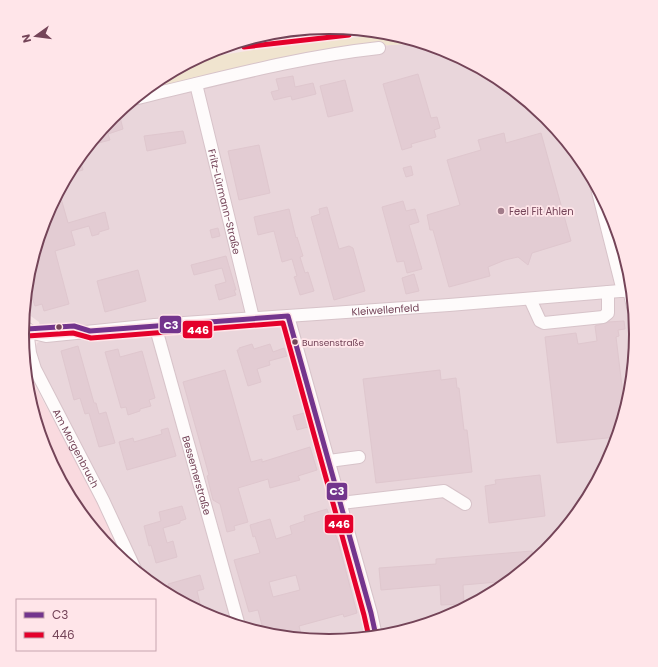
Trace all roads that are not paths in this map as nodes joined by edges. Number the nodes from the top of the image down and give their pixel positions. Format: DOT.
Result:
graph roads {
  1 [pos="380,48"];
  2 [pos="196,84"];
  3 [pos="145,96"];
  4 [pos="609,226"];
  5 [pos="622,270"];
  6 [pos="625,290"];
  7 [pos="608,292"];
  8 [pos="530,299"];
  9 [pos="288,316"];
  10 [pos="253,318"];
  11 [pos="155,325"];
  12 [pos="29,330"];
  13 [pos="30,353"];
  14 [pos="359,457"];
  15 [pos="329,461"];
  16 [pos="340,503"];
  17 [pos="465,504"];
  18 [pos="130,558"];
  19 [pos="237,619"];
  20 [pos="375,630"];
  1 -- 2 [label="street"];
  2 -- 3 [label="street"];
  2 -- 10 [label="street, Fritz-Lürmann-Straße"];
  4 -- 5 [label="street"];
  6 -- 7 [label="street, Kleiwellenfeld"];
  7 -- 8 [label="street, Kleiwellenfeld"];
  7 -- 8 [label="street"];
  8 -- 9 [label="street, Kleiwellenfeld"];
  9 -- 10 [label="street, Kleiwellenfeld"];
  9 -- 15 [label="street"];
  10 -- 11 [label="street, Kleiwellenfeld"];
  11 -- 12 [label="street, Kleiwellenfeld"];
  11 -- 19 [label="street, Bessemerstraße"];
  13 -- 18 [label="street, Am Morgenbruch"];
  14 -- 15 [label="street"];
  15 -- 16 [label="street"];
  16 -- 17 [label="street"];
  16 -- 20 [label="street"];
}
